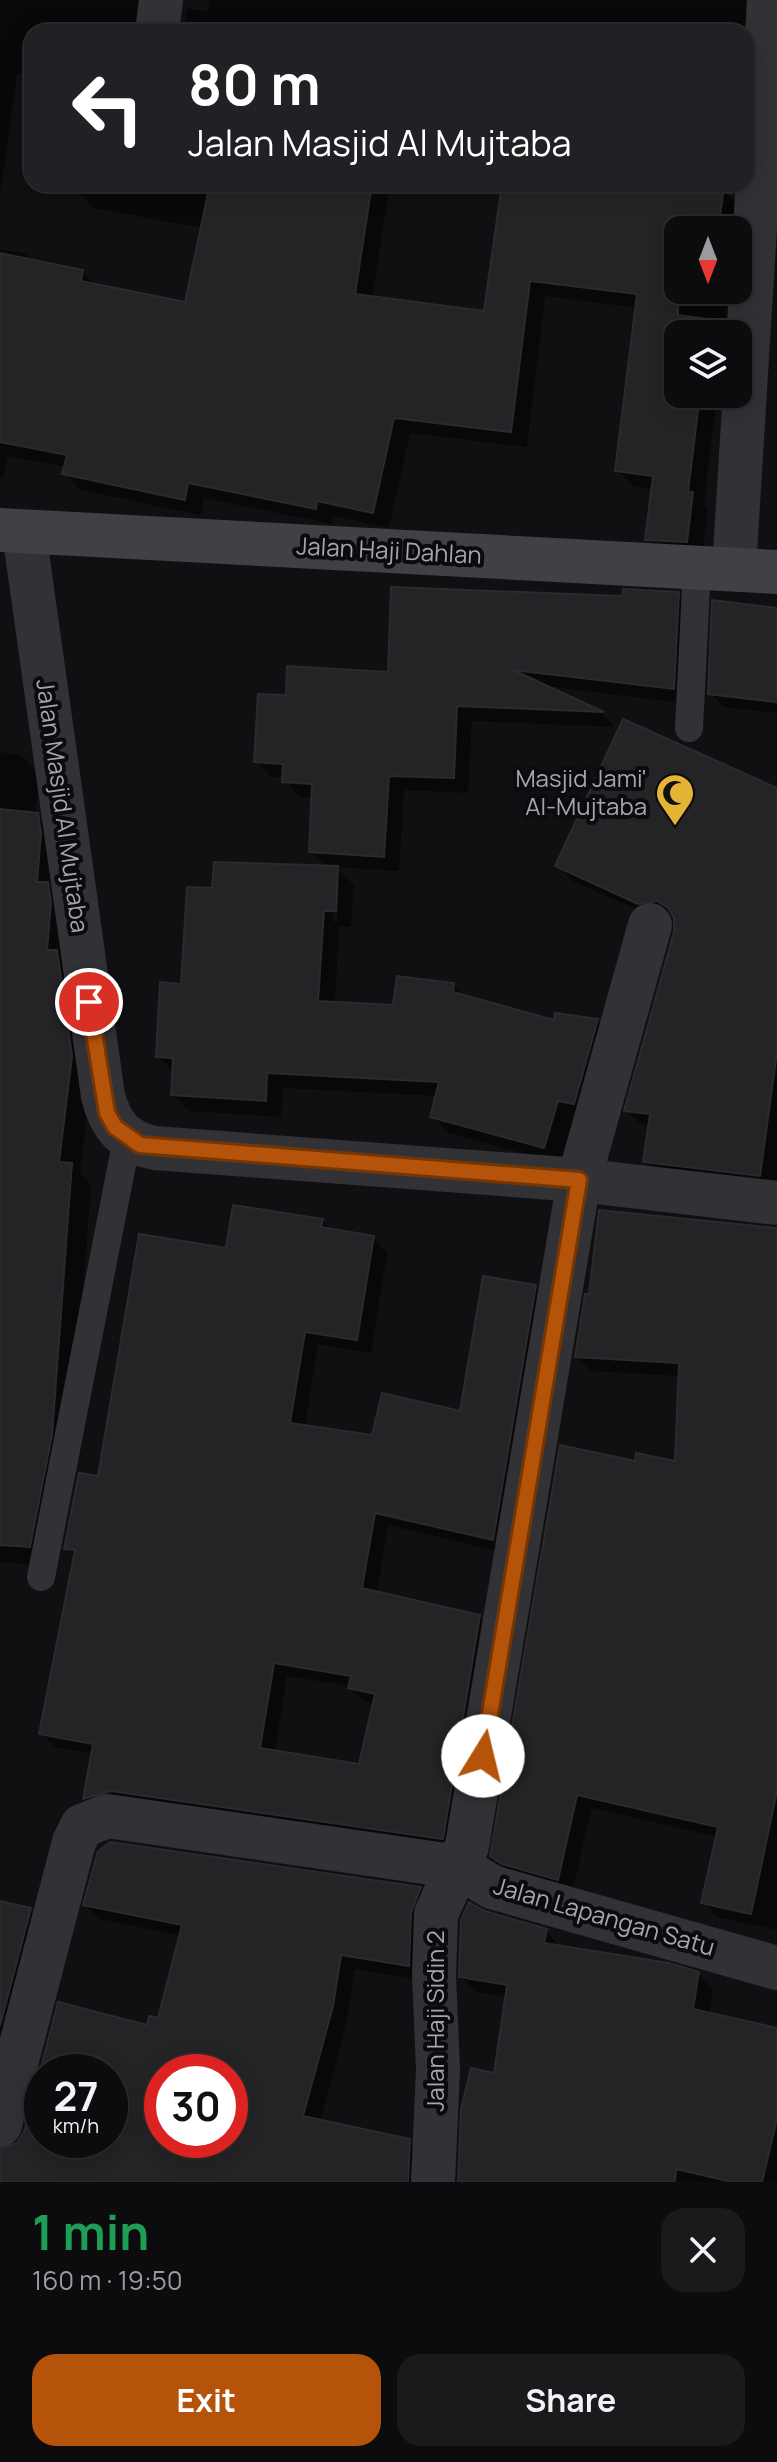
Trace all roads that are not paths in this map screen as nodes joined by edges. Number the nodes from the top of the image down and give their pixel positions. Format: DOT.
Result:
graph roads {
  1 [pos="161,0"];
  2 [pos="769,0"];
  3 [pos="158,24"];
  4 [pos="754,139"];
  5 [pos="749,192"];
  6 [pos="12,531"];
  7 [pos="716,568"];
  8 [pos="777,572"];
  9 [pos="689,728"];
  10 [pos="650,925"];
  11 [pos="127,1139"];
  12 [pos="579,1180"];
  13 [pos="776,1197"];
  14 [pos="41,1577"];
  15 [pos="459,1867"];
  16 [pos="776,1964"];
  17 [pos="0,2125"];
  18 [pos="433,2182"];
  1 -- 3 [label="street"];
  2 -- 4 [label="street"];
  5 -- 7 [label="street"];
  6 -- 7 [label="street, Jalan Haji Dahlan"];
  6 -- 11 [label="street, Jalan Masjid Al Mujtaba"];
  7 -- 8 [label="street, Jalan Haji Dahlan"];
  7 -- 9 [label="lane"];
  10 -- 12 [label="street"];
  11 -- 12 [label="street"];
  11 -- 14 [label="lane"];
  12 -- 13 [label="street"];
  12 -- 15 [label="street"];
  15 -- 16 [label="street, Jalan Lapangan Satu"];
  15 -- 17 [label="street"];
  15 -- 18 [label="street, Jalan Haji Sidin 2"];
}
